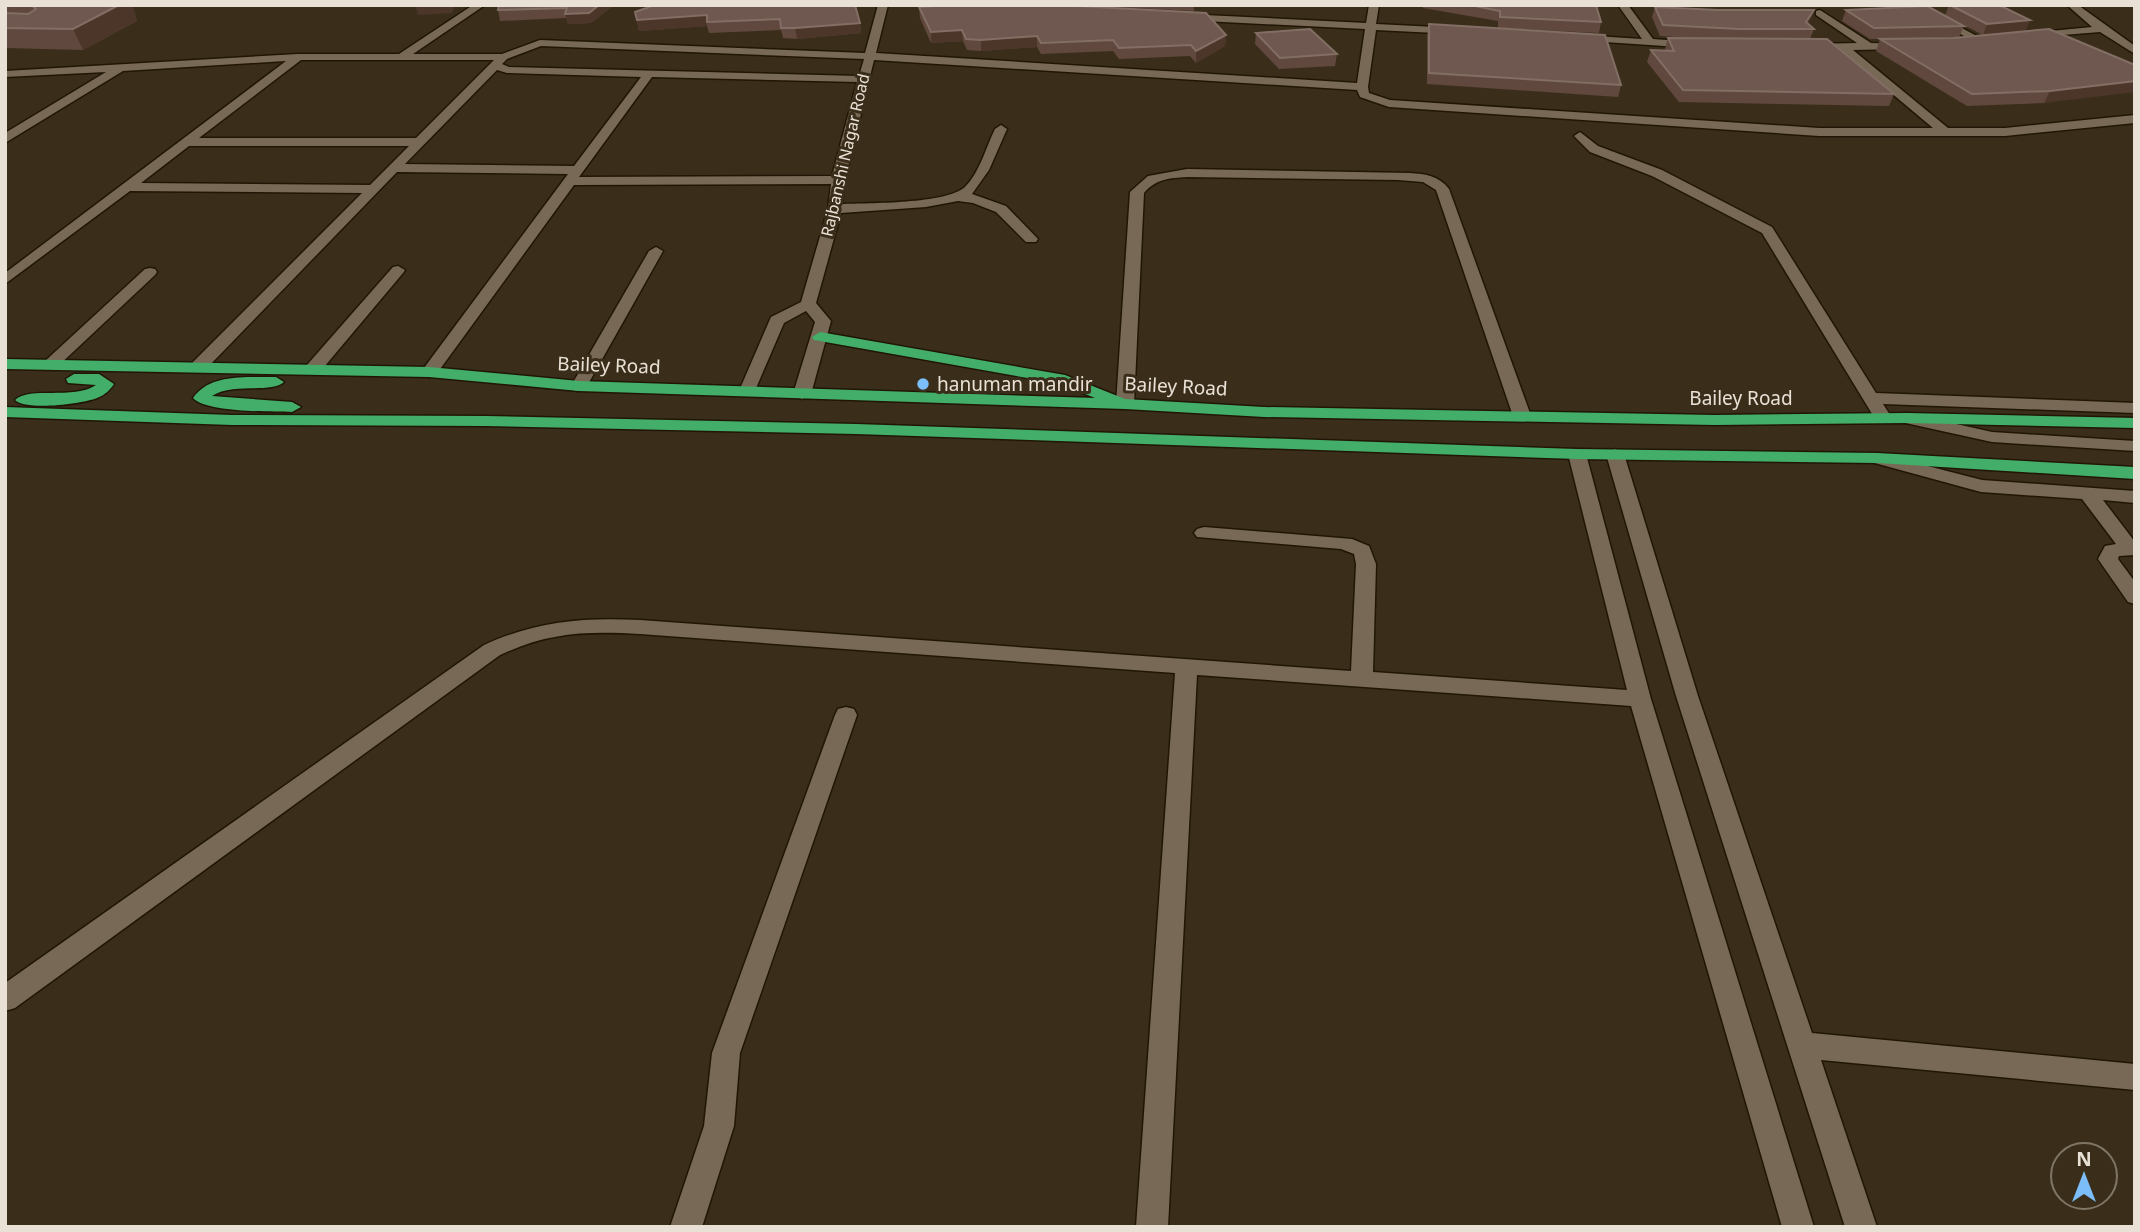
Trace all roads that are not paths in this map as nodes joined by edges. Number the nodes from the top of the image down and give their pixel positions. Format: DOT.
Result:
graph roads {
  1 [pos="480,5"];
  2 [pos="883,5"];
  3 [pos="1207,5"];
  4 [pos="1374,5"];
  5 [pos="1623,5"];
  6 [pos="1911,5"];
  7 [pos="2073,5"];
  8 [pos="1820,13"];
  9 [pos="1175,16"];
  10 [pos="1202,17"];
  11 [pos="1373,26"];
  12 [pos="2102,29"];
  13 [pos="1470,32"];
  14 [pos="2023,36"];
  15 [pos="1567,38"];
  16 [pos="1650,43"];
  17 [pos="1960,43"];
  18 [pos="1710,45"];
  19 [pos="1915,46"];
  20 [pos="1795,47"];
  21 [pos="1843,47"];
  22 [pos="1870,47"];
  23 [pos="2135,51"];
  24 [pos="404,55"];
  25 [pos="868,56"];
  26 [pos="298,57"];
  27 [pos="500,61"];
  28 [pos="123,65"];
  29 [pos="5,74"];
  30 [pos="648,75"];
  31 [pos="863,79"];
  32 [pos="1362,87"];
  33 [pos="2135,119"];
  34 [pos="1001,129"];
  35 [pos="1946,133"];
  36 [pos="1580,136"];
  37 [pos="5,139"];
  38 [pos="186,142"];
  39 [pos="419,142"];
  40 [pos="394,168"];
  41 [pos="574,175"];
  42 [pos="838,180"];
  43 [pos="128,187"];
  44 [pos="373,189"];
  45 [pos="960,197"];
  46 [pos="835,209"];
  47 [pos="1031,239"];
  48 [pos="656,251"];
  49 [pos="398,270"];
  50 [pos="150,272"];
  51 [pos="5,280"];
  52 [pos="808,304"];
  53 [pos="820,337"];
  54 [pos="5,364"];
  55 [pos="50,365"];
  56 [pos="199,366"];
  57 [pos="313,369"];
  58 [pos="429,372"];
  59 [pos="5,378"];
  60 [pos="558,385"];
  61 [pos="579,386"];
  62 [pos="747,391"];
  63 [pos="802,394"];
  64 [pos="1870,398"];
  65 [pos="5,401"];
  66 [pos="1125,404"];
  67 [pos="2135,408"];
  68 [pos="5,412"];
  69 [pos="1522,416"];
  70 [pos="1883,418"];
  71 [pos="1907,418"];
  72 [pos="486,421"];
  73 [pos="2135,423"];
  74 [pos="2135,446"];
  75 [pos="1577,454"];
  76 [pos="1615,454"];
  77 [pos="1877,458"];
  78 [pos="2135,474"];
  79 [pos="2088,494"];
  80 [pos="2135,497"];
  81 [pos="1204,533"];
  82 [pos="2132,549"];
  83 [pos="2135,597"];
  84 [pos="1186,666"];
  85 [pos="1362,679"];
  86 [pos="1640,699"];
  87 [pos="846,715"];
  88 [pos="5,999"];
  89 [pos="1803,1045"];
  90 [pos="2135,1077"];
  91 [pos="686,1227"];
  92 [pos="1152,1227"];
  93 [pos="1798,1227"];
  94 [pos="1861,1227"];
  1 -- 24 [label="street"];
  2 -- 25 [label="street, Rajbanshi Nagar Road"];
  3 -- 10 [label="street"];
  4 -- 11 [label="street"];
  5 -- 16 [label="street"];
  6 -- 17 [label="street"];
  7 -- 12 [label="street"];
  8 -- 22 [label="street"];
  9 -- 10 [label="street"];
  10 -- 11 [label="street"];
  11 -- 13 [label="street"];
  11 -- 32 [label="street"];
  12 -- 14 [label="street"];
  12 -- 23 [label="street"];
  15 -- 16 [label="street"];
  16 -- 18 [label="street"];
  19 -- 22 [label="street"];
  20 -- 21 [label="street"];
  21 -- 22 [label="street"];
  21 -- 35 [label="street"];
  24 -- 26 [label="street"];
  24 -- 27 [label="street"];
  25 -- 27 [label="street"];
  25 -- 31 [label="street, Rajbanshi Nagar Road"];
  25 -- 32 [label="street"];
  26 -- 28 [label="street"];
  26 -- 38 [label="street"];
  27 -- 30 [label="street"];
  27 -- 39 [label="street"];
  28 -- 29 [label="street"];
  28 -- 37 [label="street"];
  30 -- 31 [label="street"];
  30 -- 41 [label="street"];
  31 -- 42 [label="street, Rajbanshi Nagar Road"];
  32 -- 35 [label="street"];
  33 -- 35 [label="street"];
  34 -- 45 [label="street"];
  36 -- 64 [label="street"];
  38 -- 39 [label="street"];
  38 -- 43 [label="street"];
  39 -- 40 [label="street"];
  40 -- 41 [label="street"];
  40 -- 44 [label="street"];
  41 -- 42 [label="street"];
  41 -- 58 [label="street"];
  42 -- 46 [label="street, Rajbanshi Nagar Road"];
  43 -- 44 [label="street"];
  43 -- 51 [label="street"];
  44 -- 56 [label="street"];
  45 -- 46 [label="street"];
  45 -- 47 [label="street"];
  46 -- 52 [label="street, Rajbanshi Nagar Road"];
  48 -- 61 [label="street"];
  49 -- 57 [label="street"];
  50 -- 55 [label="street"];
  52 -- 53 [label="street"];
  52 -- 62 [label="street"];
  53 -- 63 [label="street"];
  53 -- 66 [label="highway"];
  54 -- 55 [label="highway, Bailey Road"];
  55 -- 56 [label="highway, Bailey Road"];
  56 -- 57 [label="highway, Bailey Road"];
  57 -- 58 [label="highway, Bailey Road"];
  58 -- 60 [label="highway, Bailey Road"];
  59 -- 65 [label="highway"];
  60 -- 61 [label="highway, Bailey Road"];
  60 -- 72 [label="highway"];
  61 -- 62 [label="highway, Bailey Road"];
  62 -- 63 [label="highway, Bailey Road"];
  63 -- 66 [label="highway, Bailey Road"];
  64 -- 67 [label="street"];
  64 -- 70 [label="street"];
  66 -- 69 [label="highway, Bailey Road"];
  66 -- 69 [label="street"];
  68 -- 72 [label="highway"];
  69 -- 70 [label="highway, Bailey Road"];
  70 -- 71 [label="highway, Bailey Road"];
  71 -- 73 [label="highway, Bailey Road"];
  71 -- 74 [label="street"];
  72 -- 75 [label="highway"];
  75 -- 76 [label="highway"];
  75 -- 86 [label="street"];
  76 -- 77 [label="highway"];
  76 -- 89 [label="street"];
  77 -- 78 [label="highway"];
  77 -- 79 [label="street"];
  79 -- 80 [label="street"];
  79 -- 82 [label="street"];
  81 -- 85 [label="street"];
  82 -- 83 [label="street"];
  84 -- 85 [label="street"];
  84 -- 88 [label="street"];
  84 -- 92 [label="street"];
  85 -- 86 [label="street"];
  86 -- 93 [label="street"];
  87 -- 91 [label="street"];
  89 -- 90 [label="street"];
  89 -- 94 [label="street"];
}
